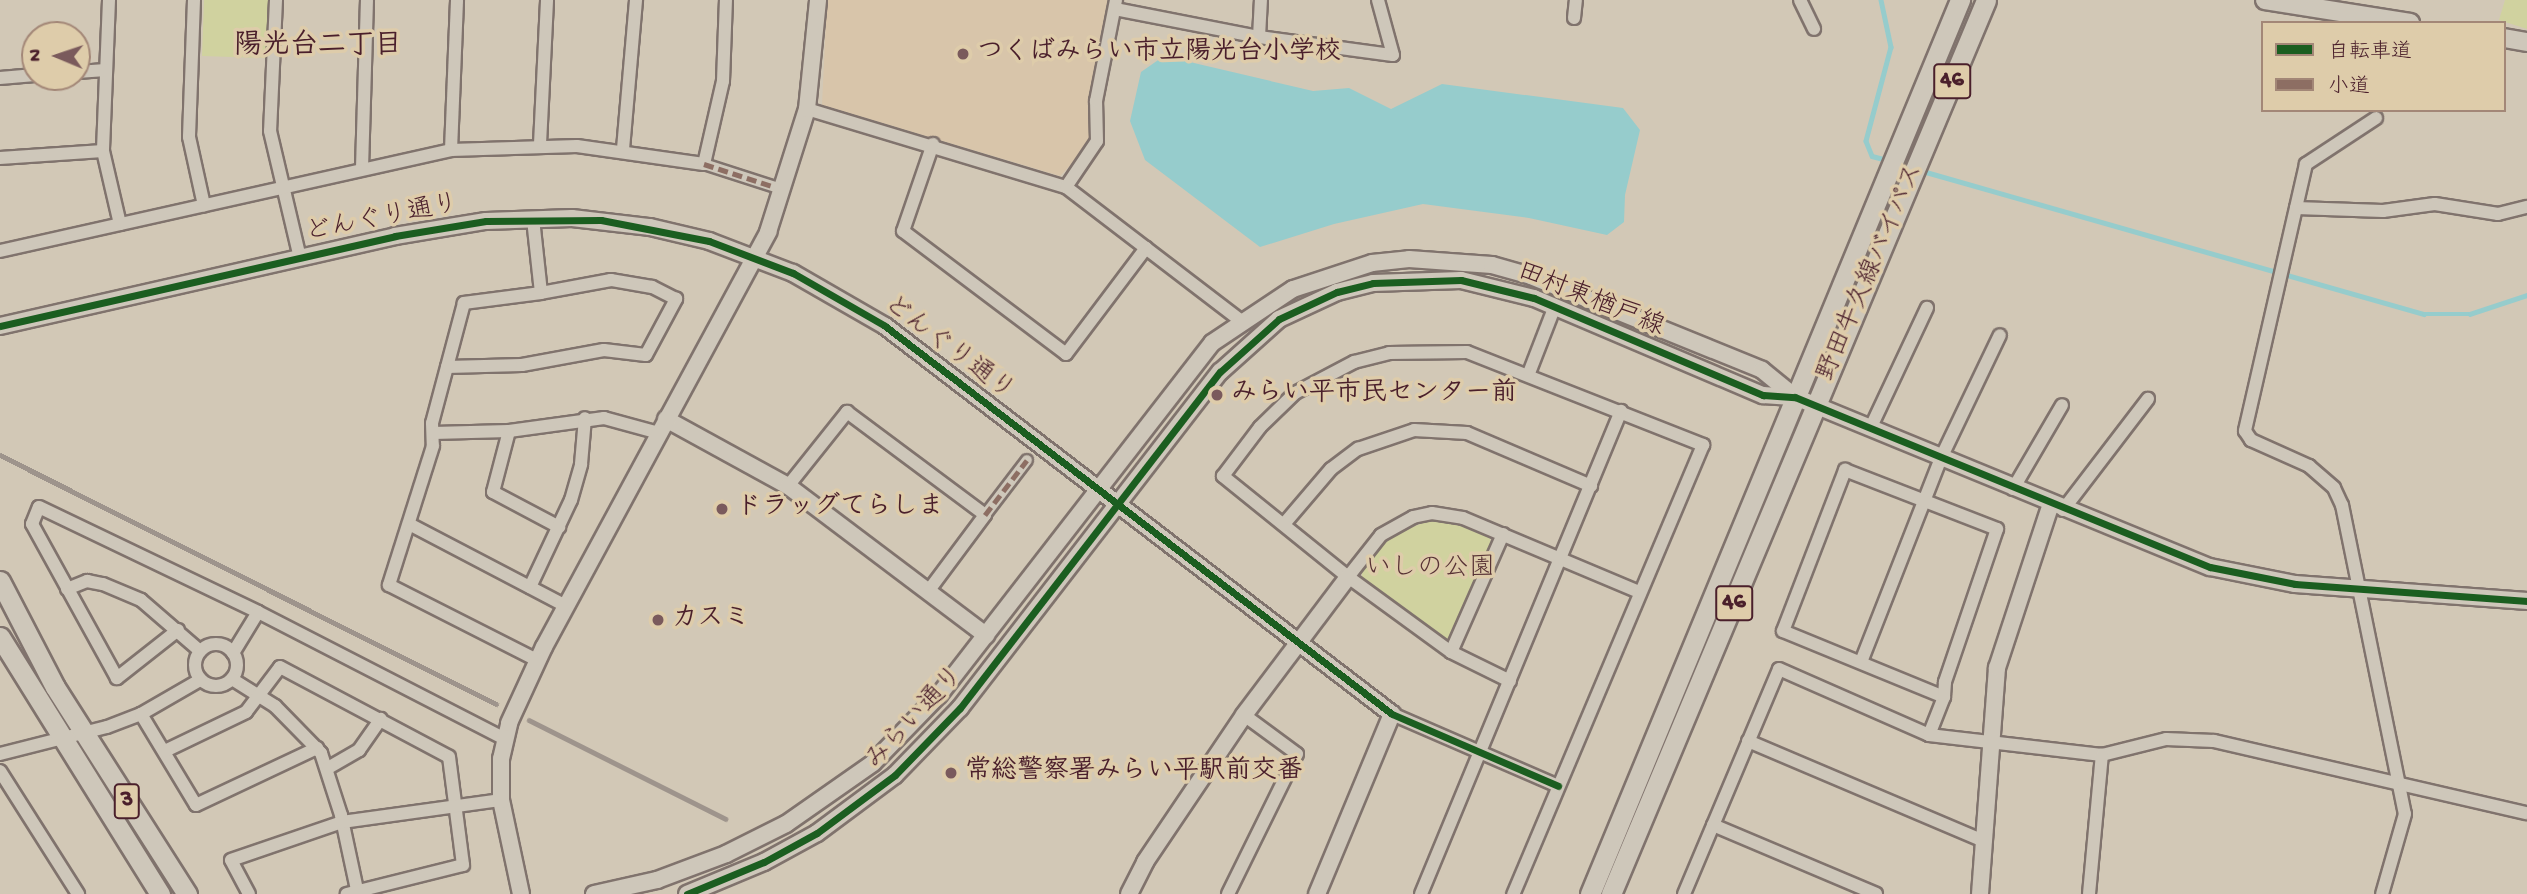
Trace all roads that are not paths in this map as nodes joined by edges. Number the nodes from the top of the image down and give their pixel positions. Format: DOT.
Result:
graph roads {
  1 [pos="109,0"];
  2 [pos="194,0"];
  3 [pos="276,0"];
  4 [pos="367,0"];
  5 [pos="457,0"];
  6 [pos="547,0"];
  7 [pos="636,0"];
  8 [pos="726,0"];
  9 [pos="818,0"];
  10 [pos="1261,0"];
  11 [pos="1378,0"];
  12 [pos="1576,0"];
  13 [pos="1800,0"];
  14 [pos="1960,0"];
  15 [pos="1986,0"];
  16 [pos="2265,0"];
  17 [pos="1116,4"];
  18 [pos="2351,6"];
  19 [pos="1574,18"];
  20 [pos="2403,21"];
  21 [pos="1814,29"];
  22 [pos="1259,37"];
  23 [pos="2506,38"];
  24 [pos="2527,42"];
  25 [pos="106,70"];
  26 [pos="91,71"];
  27 [pos="21,76"];
  28 [pos="0,78"];
  29 [pos="807,109"];
  30 [pos="2376,118"];
  31 [pos="540,144"];
  32 [pos="933,145"];
  33 [pos="623,149"];
  34 [pos="451,150"];
  35 [pos="103,151"];
  36 [pos="0,158"];
  37 [pos="704,164"];
  38 [pos="362,168"];
  39 [pos="283,187"];
  40 [pos="775,187"];
  41 [pos="1066,187"];
  42 [pos="204,205"];
  43 [pos="2527,207"];
  44 [pos="2295,208"];
  45 [pos="533,219"];
  46 [pos="120,224"];
  47 [pos="1146,247"];
  48 [pos="0,251"];
  49 [pos="754,257"];
  50 [pos="300,258"];
  51 [pos="541,293"];
  52 [pos="1555,306"];
  53 [pos="1927,308"];
  54 [pos="1241,321"];
  55 [pos="0,326"];
  56 [pos="2000,335"];
  57 [pos="447,367"];
  58 [pos="1529,373"];
  59 [pos="1795,397"];
  60 [pos="2148,399"];
  61 [pos="2062,405"];
  62 [pos="1816,406"];
  63 [pos="1621,411"];
  64 [pos="585,418"];
  65 [pos="662,426"];
  66 [pos="1870,429"];
  67 [pos="509,431"];
  68 [pos="433,433"];
  69 [pos="1941,458"];
  70 [pos="1027,460"];
  71 [pos="788,486"];
  72 [pos="1591,486"];
  73 [pos="1099,488"];
  74 [pos="2013,489"];
  75 [pos="1924,502"];
  76 [pos="1117,503"];
  77 [pos="2057,507"];
  78 [pos="985,515"];
  79 [pos="1284,524"];
  80 [pos="411,525"];
  81 [pos="559,527"];
  82 [pos="1503,534"];
  83 [pos="1561,558"];
  84 [pos="1348,577"];
  85 [pos="0,581"];
  86 [pos="530,587"];
  87 [pos="67,589"];
  88 [pos="2362,589"];
  89 [pos="929,590"];
  90 [pos="1639,592"];
  91 [pos="2527,601"];
  92 [pos="566,606"];
  93 [pos="258,612"];
  94 [pos="178,630"];
  95 [pos="986,635"];
  96 [pos="0,637"];
  97 [pos="1297,644"];
  98 [pos="201,651"];
  99 [pos="1451,652"];
  100 [pos="233,653"];
  101 [pos="537,660"];
  102 [pos="1861,662"];
  103 [pos="232,679"];
  104 [pos="200,680"];
  105 [pos="1510,681"];
  106 [pos="1944,696"];
  107 [pos="261,697"];
  108 [pos="141,714"];
  109 [pos="1392,714"];
  110 [pos="1244,715"];
  111 [pos="381,719"];
  112 [pos="83,733"];
  113 [pos="1929,735"];
  114 [pos="60,739"];
  115 [pos="505,739"];
  116 [pos="1748,741"];
  117 [pos="1991,744"];
  118 [pos="317,748"];
  119 [pos="165,751"];
  120 [pos="1479,752"];
  121 [pos="0,754"];
  122 [pos="2102,755"];
  123 [pos="327,768"];
  124 [pos="0,771"];
  125 [pos="2402,784"];
  126 [pos="1558,786"];
  127 [pos="501,800"];
  128 [pos="453,807"];
  129 [pos="2527,813"];
  130 [pos="342,822"];
  131 [pos="1713,825"];
  132 [pos="1984,841"];
  133 [pos="354,893"];
  134 [pos="78,894"];
  135 [pos="160,894"];
  136 [pos="187,894"];
  137 [pos="249,894"];
  138 [pos="521,894"];
  139 [pos="594,894"];
  140 [pos="687,894"];
  141 [pos="1129,894"];
  142 [pos="1227,894"];
  143 [pos="1317,894"];
  144 [pos="1421,894"];
  145 [pos="1513,894"];
  146 [pos="1590,894"];
  147 [pos="1611,894"];
  148 [pos="1684,894"];
  149 [pos="1876,894"];
  150 [pos="1980,894"];
  151 [pos="2089,894"];
  152 [pos="2382,894"];
  1 -- 25 [label="street"];
  2 -- 42 [label="street"];
  3 -- 39 [label="street"];
  4 -- 38 [label="street"];
  5 -- 34 [label="street"];
  6 -- 31 [label="street"];
  7 -- 33 [label="street"];
  8 -- 37 [label="street"];
  9 -- 29 [label="street"];
  10 -- 22 [label="street"];
  11 -- 22 [label="street"];
  12 -- 19 [label="street"];
  13 -- 21 [label="street"];
  14 -- 59 [label="main road, 野田牛久線バイパス / 46"];
  15 -- 62 [label="main road, 野田牛久線バイパス / 46"];
  16 -- 18 [label="main road"];
  17 -- 22 [label="street"];
  17 -- 41 [label="street"];
  18 -- 20 [label="main road"];
  23 -- 24 [label="main road"];
  25 -- 26 [label="street"];
  25 -- 35 [label="street"];
  27 -- 28 [label="street"];
  29 -- 32 [label="street"];
  29 -- 49 [label="street"];
  30 -- 44 [label="street"];
  31 -- 33 [label="street"];
  31 -- 34 [label="street"];
  32 -- 41 [label="street"];
  32 -- 47 [label="street"];
  33 -- 37 [label="street"];
  34 -- 38 [label="street"];
  35 -- 36 [label="street"];
  35 -- 46 [label="street"];
  37 -- 40 [label="street"];
  38 -- 39 [label="street"];
  39 -- 42 [label="street"];
  39 -- 50 [label="street"];
  41 -- 47 [label="street"];
  42 -- 46 [label="street"];
  43 -- 44 [label="street"];
  44 -- 88 [label="street"];
  45 -- 49 [label="street, どんぐり通り"];
  45 -- 50 [label="street, どんぐり通り"];
  45 -- 51 [label="street"];
  46 -- 48 [label="street"];
  47 -- 54 [label="street"];
  49 -- 65 [label="street"];
  49 -- 73 [label="street, どんぐり通り"];
  50 -- 55 [label="street, どんぐり通り"];
  51 -- 57 [label="street"];
  51 -- 57 [label="street"];
  52 -- 58 [label="street"];
  52 -- 59 [label="street, 田村東楢戸線"];
  52 -- 76 [label="street, 田村東楢戸線"];
  53 -- 66 [label="street"];
  54 -- 59 [label="street, 田村東楢戸線"];
  54 -- 73 [label="street, 田村東楢戸線"];
  56 -- 69 [label="street"];
  57 -- 68 [label="street"];
  58 -- 63 [label="street"];
  58 -- 79 [label="street"];
  59 -- 62 [label="street"];
  59 -- 146 [label="main road, 野田牛久線バイパス / 46"];
  60 -- 77 [label="street"];
  61 -- 74 [label="street"];
  62 -- 66 [label="street"];
  62 -- 147 [label="main road, 野田牛久線バイパス / 46"];
  63 -- 72 [label="street"];
  63 -- 90 [label="street"];
  64 -- 65 [label="street"];
  64 -- 67 [label="street"];
  64 -- 81 [label="street"];
  65 -- 71 [label="street"];
  65 -- 92 [label="street"];
  66 -- 69 [label="street"];
  67 -- 68 [label="street"];
  67 -- 81 [label="street"];
  68 -- 80 [label="street"];
  69 -- 74 [label="street"];
  69 -- 75 [label="street"];
  70 -- 78 [label="street"];
  71 -- 78 [label="street"];
  71 -- 89 [label="street"];
  72 -- 79 [label="street"];
  72 -- 83 [label="street"];
  73 -- 76 [label="street, どんぐり通り"];
  73 -- 95 [label="street, みらい通り"];
  74 -- 77 [label="street"];
  75 -- 102 [label="street"];
  75 -- 102 [label="street"];
  75 -- 106 [label="street"];
  76 -- 97 [label="street, どんぐり通り"];
  76 -- 140 [label="street, みらい通り"];
  77 -- 88 [label="street"];
  77 -- 117 [label="street"];
  78 -- 89 [label="street"];
  79 -- 84 [label="street"];
  80 -- 86 [label="street"];
  80 -- 101 [label="street"];
  81 -- 86 [label="street"];
  82 -- 83 [label="street"];
  82 -- 84 [label="street"];
  82 -- 99 [label="street"];
  83 -- 90 [label="street"];
  83 -- 105 [label="street"];
  84 -- 97 [label="street"];
  84 -- 99 [label="street"];
  85 -- 112 [label="main road, 3"];
  86 -- 92 [label="street"];
  87 -- 93 [label="street"];
  87 -- 94 [label="street"];
  87 -- 94 [label="street"];
  88 -- 91 [label="street"];
  88 -- 125 [label="street"];
  89 -- 95 [label="street"];
  90 -- 126 [label="street"];
  92 -- 101 [label="street"];
  93 -- 100 [label="street"];
  93 -- 115 [label="street"];
  94 -- 98 [label="street"];
  95 -- 139 [label="street, みらい通り"];
  96 -- 114 [label="main road, 3"];
  97 -- 109 [label="street, どんぐり通り"];
  97 -- 110 [label="street"];
  98 -- 100 [label="street"];
  98 -- 104 [label="street"];
  99 -- 105 [label="street"];
  100 -- 103 [label="street"];
  101 -- 115 [label="street"];
  102 -- 106 [label="street"];
  103 -- 104 [label="street"];
  103 -- 107 [label="street"];
  104 -- 108 [label="street"];
  105 -- 120 [label="street"];
  106 -- 113 [label="street"];
  107 -- 111 [label="street"];
  107 -- 118 [label="street"];
  107 -- 119 [label="street"];
  108 -- 112 [label="street"];
  108 -- 119 [label="street"];
  109 -- 120 [label="street"];
  109 -- 143 [label="street"];
  110 -- 141 [label="street"];
  110 -- 142 [label="street"];
  111 -- 123 [label="street"];
  111 -- 128 [label="street"];
  112 -- 114 [label="street"];
  112 -- 136 [label="main road, 3"];
  113 -- 116 [label="street"];
  113 -- 117 [label="street"];
  114 -- 121 [label="street"];
  114 -- 135 [label="main road, 3"];
  115 -- 127 [label="street"];
  116 -- 131 [label="street"];
  116 -- 132 [label="street"];
  117 -- 122 [label="street"];
  117 -- 132 [label="street"];
  118 -- 119 [label="street"];
  118 -- 123 [label="street"];
  120 -- 126 [label="street"];
  120 -- 144 [label="street"];
  122 -- 125 [label="street"];
  122 -- 151 [label="street"];
  123 -- 130 [label="street"];
  124 -- 134 [label="street"];
  125 -- 129 [label="street"];
  125 -- 152 [label="street"];
  126 -- 145 [label="street"];
  127 -- 128 [label="street"];
  127 -- 138 [label="street"];
  128 -- 130 [label="street"];
  128 -- 133 [label="street"];
  130 -- 133 [label="street"];
  130 -- 137 [label="street"];
  131 -- 148 [label="street"];
  131 -- 149 [label="street"];
  132 -- 150 [label="street"];
}
